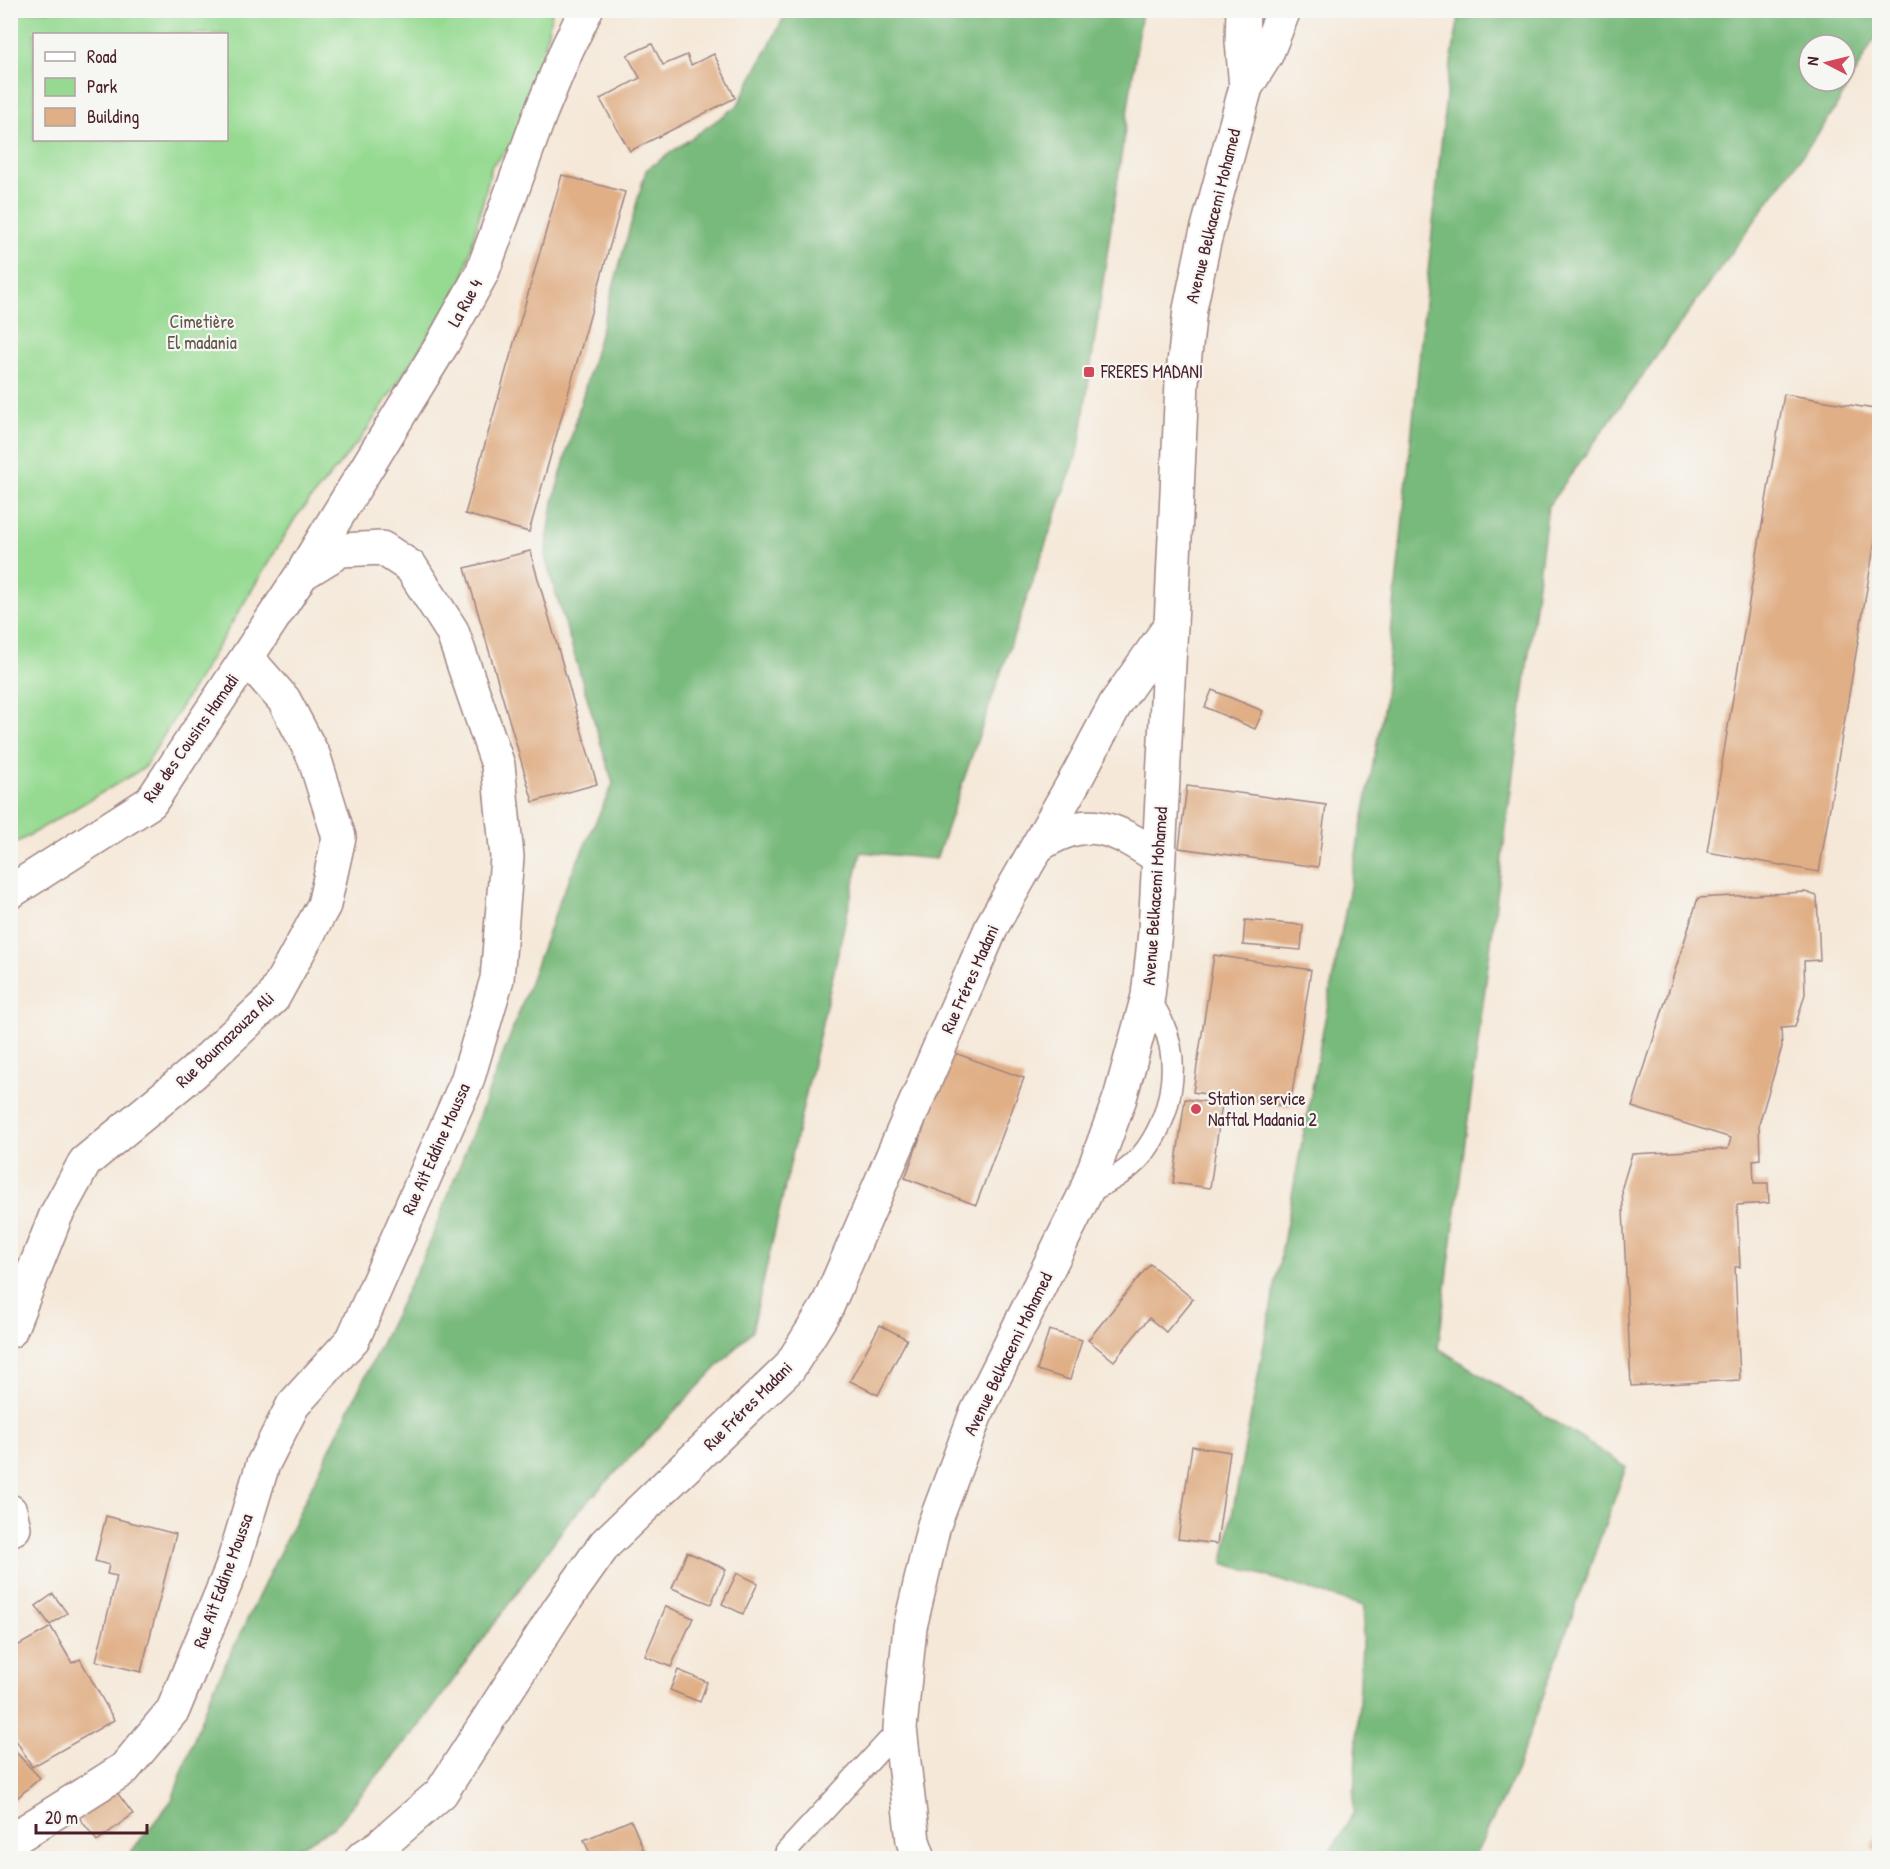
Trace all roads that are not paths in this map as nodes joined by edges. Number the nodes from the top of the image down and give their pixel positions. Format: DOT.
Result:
graph roads {
  1 [pos="586,10"];
  2 [pos="1242,10"];
  3 [pos="1284,10"];
  4 [pos="1246,87"];
  5 [pos="302,574"];
  6 [pos="1171,625"];
  7 [pos="247,658"];
  8 [pos="1038,846"];
  9 [pos="1158,857"];
  10 [pos="10,892"];
  11 [pos="1148,996"];
  12 [pos="1085,1194"];
  13 [pos="10,1331"];
  14 [pos="10,1511"];
  15 [pos="10,1530"];
  16 [pos="900,1728"];
  17 [pos="10,1841"];
  18 [pos="362,1858"];
  19 [pos="787,1858"];
  20 [pos="919,1858"];
  1 -- 5 [label="street, La Rue 4"];
  2 -- 4 [label="street"];
  3 -- 4 [label="street, Avenue Belkacemi Mohamed"];
  4 -- 6 [label="street, Avenue Belkacemi Mohamed"];
  5 -- 7 [label="street, Rue Aït Eddine Moussa"];
  5 -- 17 [label="street, Rue Aït Eddine Moussa"];
  6 -- 8 [label="street, Rue Fréres Madani"];
  6 -- 9 [label="street, Avenue Belkacemi Mohamed"];
  7 -- 10 [label="street, Rue des Cousins Hamadi"];
  7 -- 13 [label="street, Rue Boumazouza Ali"];
  8 -- 9 [label="street"];
  8 -- 18 [label="street, Rue Fréres Madani"];
  9 -- 11 [label="street, Avenue Belkacemi Mohamed"];
  11 -- 12 [label="street, Avenue Belkacemi Mohamed"];
  11 -- 12 [label="lane"];
  12 -- 16 [label="street, Avenue Belkacemi Mohamed"];
  14 -- 15 [label="street"];
  16 -- 19 [label="lane"];
  16 -- 20 [label="street, Avenue Belkacemi Mohamed"];
}
